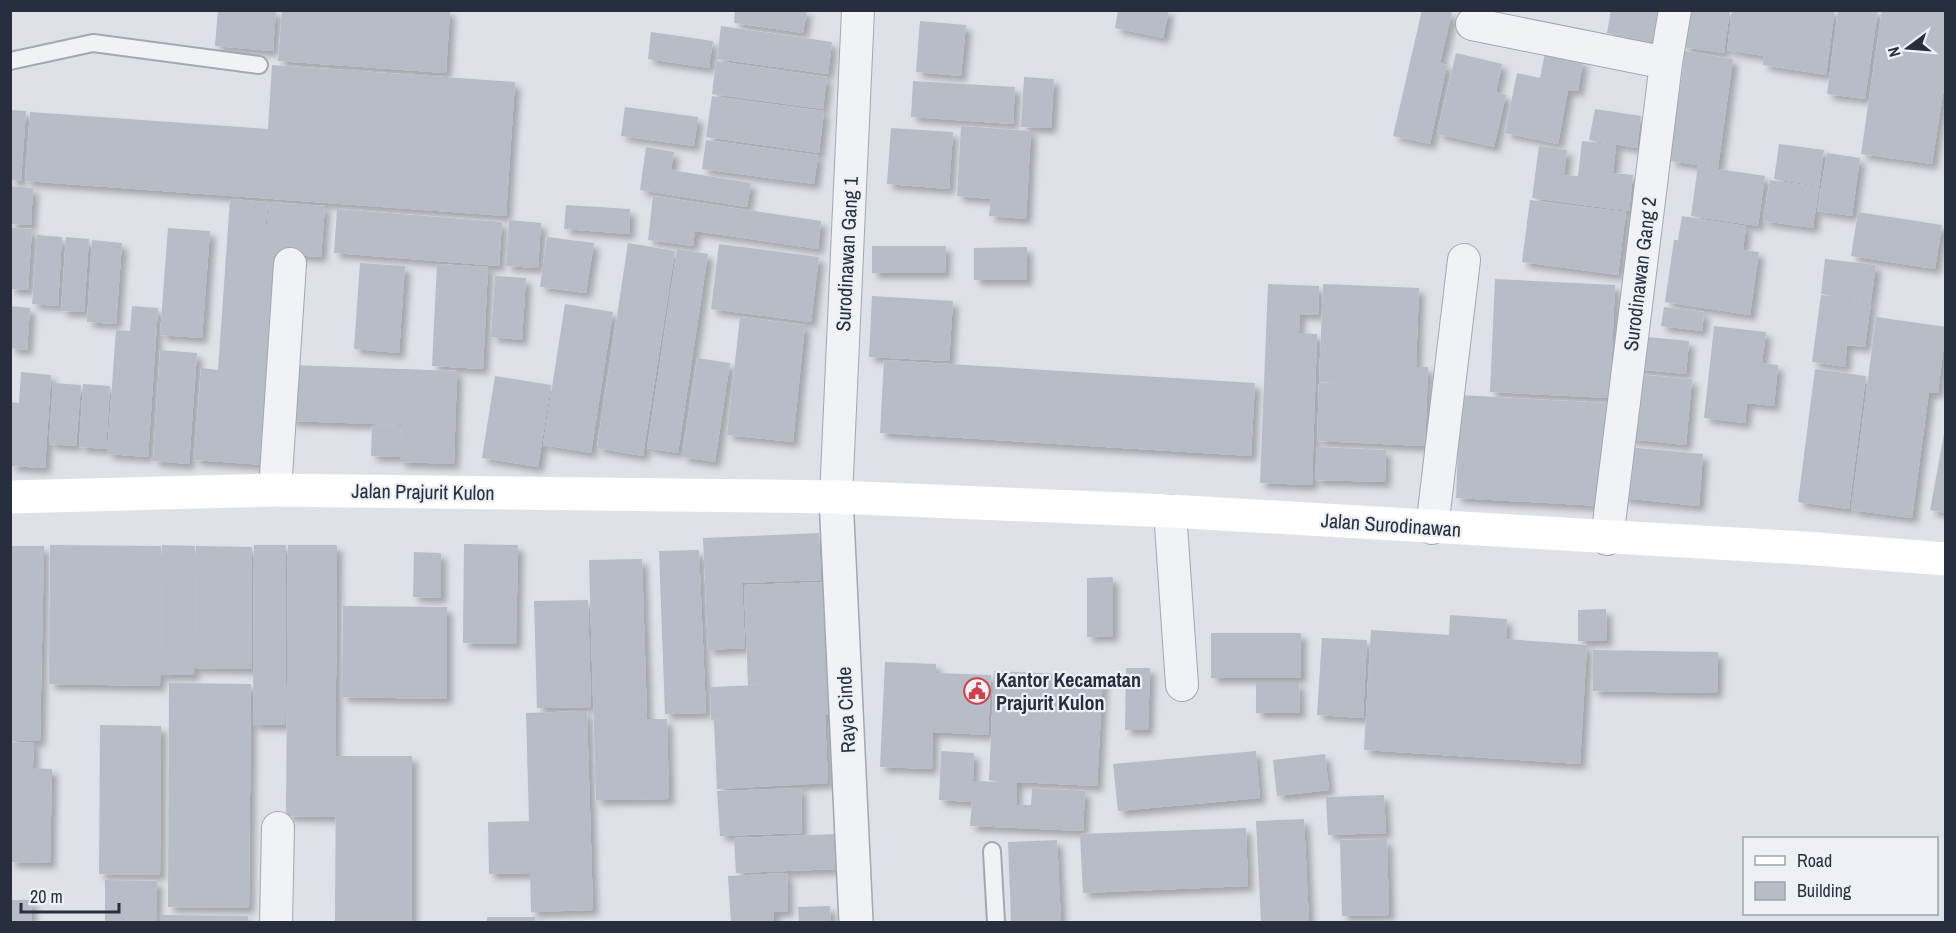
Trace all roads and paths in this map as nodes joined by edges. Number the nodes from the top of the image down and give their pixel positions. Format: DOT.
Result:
graph roads {
  1 [pos="858,10"];
  2 [pos="1675,10"];
  3 [pos="1472,24"];
  4 [pos="10,61"];
  5 [pos="1666,63"];
  6 [pos="260,66"];
  7 [pos="1464,260"];
  8 [pos="290,264"];
  9 [pos="275,490"];
  10 [pos="10,497"];
  11 [pos="836,497"];
  12 [pos="1170,511"];
  13 [pos="1432,528"];
  14 [pos="1607,539"];
  15 [pos="1946,560"];
  16 [pos="1182,685"];
  17 [pos="278,828"];
  18 [pos="992,851"];
  19 [pos="276,922"];
  20 [pos="856,922"];
  21 [pos="996,922"];
  1 -- 11 [label="street, Surodinawan Gang 1"];
  2 -- 5 [label="street, Surodinawan Gang 2"];
  3 -- 5 [label="street"];
  4 -- 6 [label="lane"];
  5 -- 14 [label="street, Surodinawan Gang 2"];
  7 -- 13 [label="street"];
  8 -- 9 [label="street"];
  9 -- 10 [label="main road, Jalan Prajurit Kulon"];
  9 -- 11 [label="main road, Jalan Prajurit Kulon"];
  11 -- 12 [label="main road, Jalan Surodinawan"];
  11 -- 20 [label="street, Raya Cinde"];
  12 -- 13 [label="main road, Jalan Surodinawan"];
  12 -- 16 [label="street"];
  13 -- 14 [label="main road, Jalan Surodinawan"];
  14 -- 15 [label="main road, Jalan Surodinawan"];
  17 -- 19 [label="street"];
  18 -- 21 [label="lane"];
}
